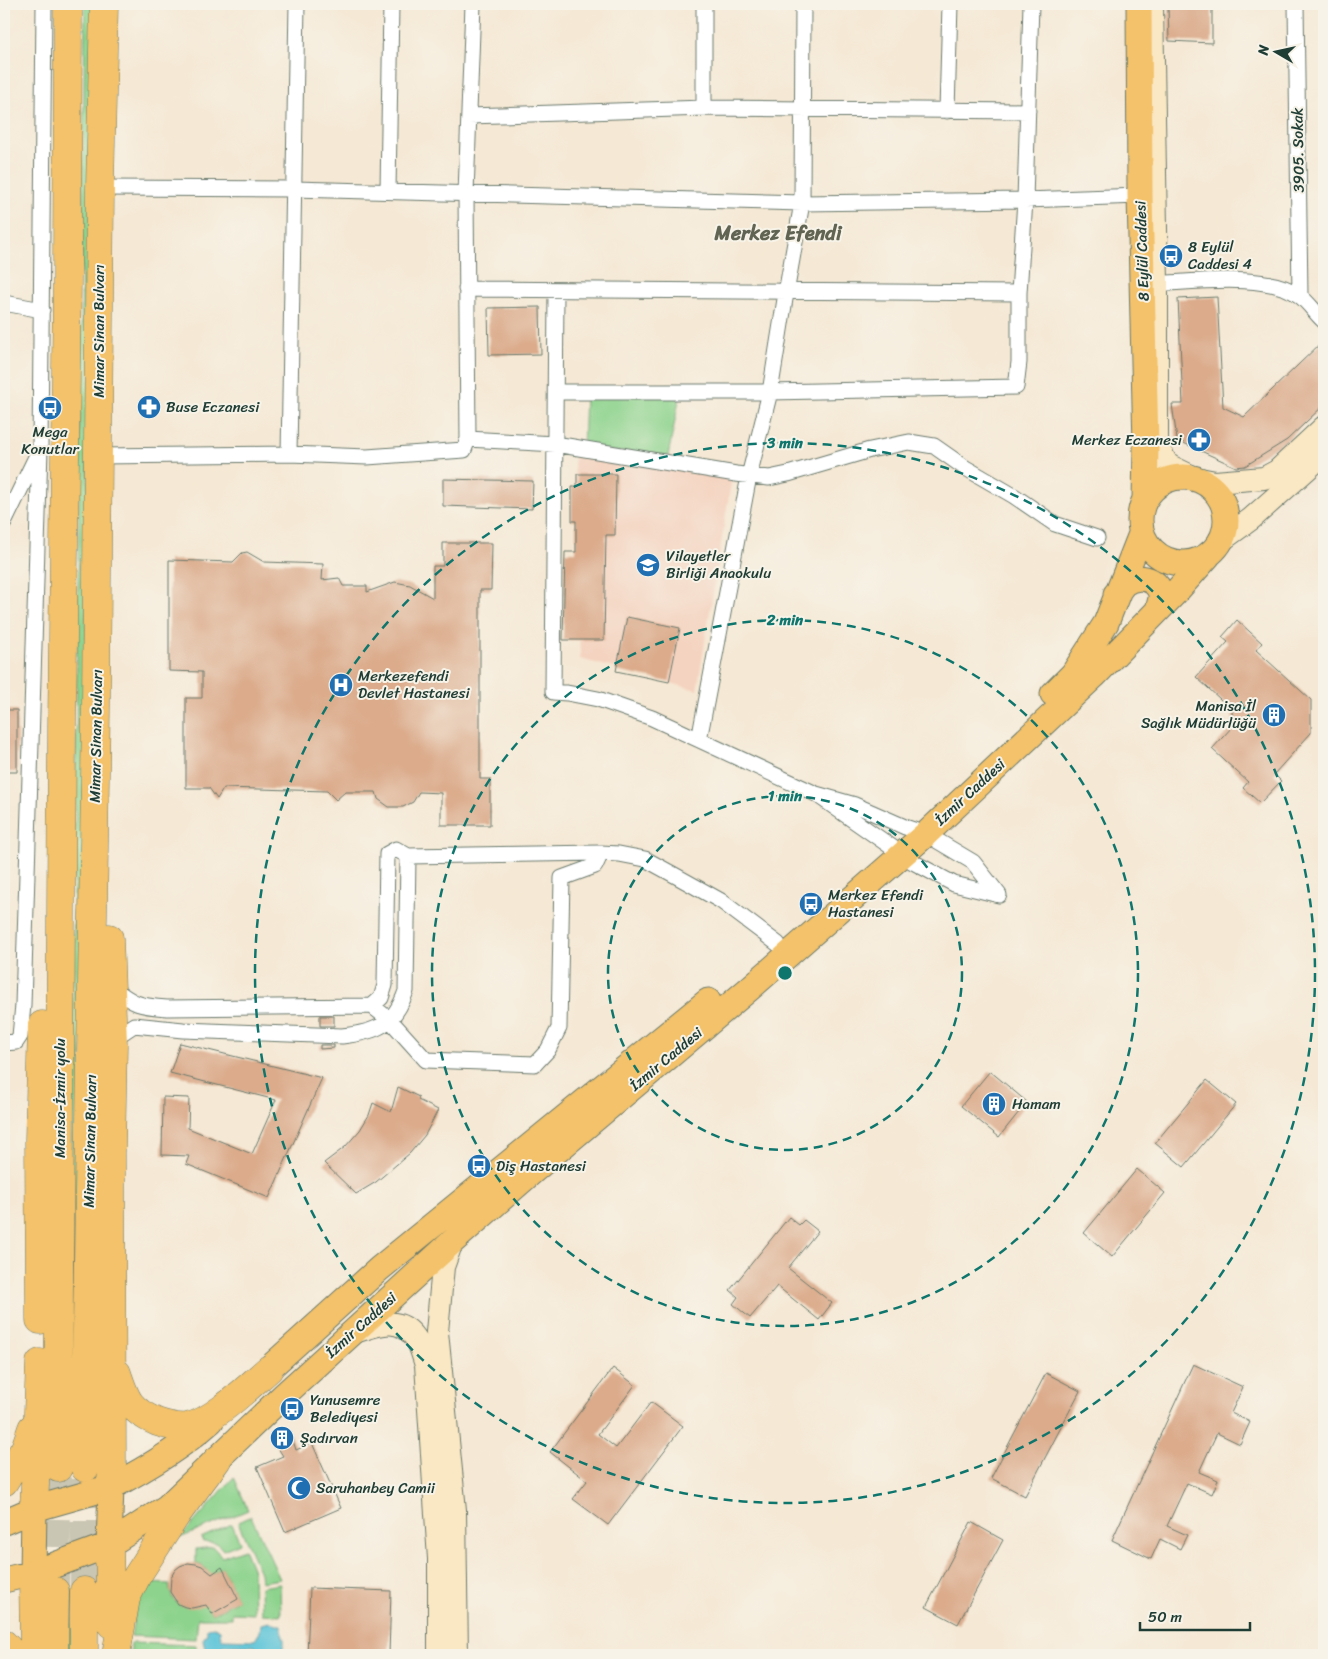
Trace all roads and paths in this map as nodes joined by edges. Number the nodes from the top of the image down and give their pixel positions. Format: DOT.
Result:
graph roads {
  1 [pos="44,4"];
  2 [pos="68,4"];
  3 [pos="104,4"];
  4 [pos="297,4"];
  5 [pos="391,4"];
  6 [pos="473,4"];
  7 [pos="704,4"];
  8 [pos="803,4"];
  9 [pos="950,4"];
  10 [pos="1031,4"];
  11 [pos="1139,4"];
  12 [pos="1152,4"];
  13 [pos="1296,4"];
  14 [pos="704,108"];
  15 [pos="802,109"];
  16 [pos="947,111"];
  17 [pos="1028,111"];
  18 [pos="469,116"];
  19 [pos="100,188"];
  20 [pos="294,189"];
  21 [pos="388,191"];
  22 [pos="466,193"];
  23 [pos="1140,196"];
  24 [pos="1025,200"];
  25 [pos="802,203"];
  26 [pos="1150,284"];
  27 [pos="466,289"];
  28 [pos="556,291"];
  29 [pos="786,293"];
  30 [pos="1019,294"];
  31 [pos="1300,296"];
  32 [pos="4,303"];
  33 [pos="42,310"];
  34 [pos="1324,321"];
  35 [pos="556,392"];
  36 [pos="770,392"];
  37 [pos="1324,427"];
  38 [pos="468,439"];
  39 [pos="555,444"];
  40 [pos="40,449"];
  41 [pos="289,454"];
  42 [pos="1324,454"];
  43 [pos="99,456"];
  44 [pos="749,476"];
  45 [pos="1195,478"];
  46 [pos="1145,499"];
  47 [pos="38,508"];
  48 [pos="6,514"];
  49 [pos="1141,534"];
  50 [pos="1097,538"];
  51 [pos="1215,548"];
  52 [pos="1116,594"];
  53 [pos="1158,610"];
  54 [pos="96,709"];
  55 [pos="62,727"];
  56 [pos="700,740"];
  57 [pos="816,794"];
  58 [pos="921,832"];
  59 [pos="898,851"];
  60 [pos="602,853"];
  61 [pos="408,856"];
  62 [pos="782,949"];
  63 [pos="112,987"];
  64 [pos="372,1006"];
  65 [pos="390,1020"];
  66 [pos="4,1043"];
  67 [pos="113,1043"];
  68 [pos="452,1242"];
  69 [pos="352,1333"];
  70 [pos="112,1357"];
  71 [pos="269,1369"];
  72 [pos="40,1385"];
  73 [pos="217,1460"];
  74 [pos="59,1469"];
  75 [pos="112,1475"];
  76 [pos="4,1482"];
  77 [pos="34,1509"];
  78 [pos="4,1522"];
  79 [pos="109,1544"];
  80 [pos="33,1573"];
  81 [pos="4,1580"];
  82 [pos="55,1591"];
  83 [pos="84,1591"];
  84 [pos="4,1644"];
  85 [pos="14,1655"];
  86 [pos="34,1655"];
  87 [pos="54,1655"];
  88 [pos="84,1655"];
  89 [pos="112,1655"];
  90 [pos="116,1655"];
  91 [pos="440,1655"];
  92 [pos="457,1655"];
  1 -- 33 [label="street"];
  2 -- 55 [label="highway"];
  3 -- 19 [label="highway, Mimar Sinan Bulvarı"];
  4 -- 20 [label="street"];
  5 -- 21 [label="street"];
  6 -- 18 [label="street"];
  7 -- 14 [label="street"];
  8 -- 15 [label="street"];
  9 -- 16 [label="street"];
  10 -- 17 [label="street"];
  11 -- 23 [label="main road, 8 Eylül Caddesi"];
  12 -- 26 [label="street"];
  13 -- 31 [label="street, 3905. Sokak"];
  14 -- 15 [label="street"];
  14 -- 18 [label="street"];
  15 -- 16 [label="street"];
  15 -- 25 [label="street"];
  16 -- 17 [label="street"];
  17 -- 24 [label="street"];
  18 -- 22 [label="street"];
  19 -- 20 [label="street"];
  19 -- 43 [label="highway, Mimar Sinan Bulvarı"];
  20 -- 21 [label="street"];
  20 -- 41 [label="street"];
  21 -- 22 [label="street"];
  22 -- 25 [label="street"];
  22 -- 27 [label="street"];
  23 -- 24 [label="street"];
  23 -- 26 [label="main road, 8 Eylül Caddesi"];
  24 -- 25 [label="street"];
  24 -- 30 [label="street"];
  25 -- 29 [label="street"];
  26 -- 31 [label="street"];
  26 -- 45 [label="street"];
  26 -- 46 [label="main road, 8 Eylül Caddesi"];
  27 -- 28 [label="street"];
  27 -- 38 [label="street"];
  28 -- 29 [label="street"];
  28 -- 35 [label="street"];
  29 -- 30 [label="street"];
  29 -- 36 [label="street"];
  30 -- 36 [label="street"];
  31 -- 34 [label="street"];
  32 -- 33 [label="street"];
  33 -- 40 [label="street"];
  35 -- 36 [label="street"];
  35 -- 39 [label="street"];
  36 -- 44 [label="street"];
  37 -- 45 [label="street"];
  38 -- 39 [label="street"];
  38 -- 41 [label="street"];
  39 -- 44 [label="street"];
  39 -- 56 [label="street"];
  40 -- 47 [label="street"];
  40 -- 48 [label="street"];
  41 -- 43 [label="street"];
  42 -- 51 [label="street, İzmir Caddesi"];
  43 -- 54 [label="highway, Mimar Sinan Bulvarı"];
  44 -- 50 [label="street"];
  44 -- 56 [label="street"];
  45 -- 46 [label="main road"];
  45 -- 51 [label="main road"];
  46 -- 49 [label="main road"];
  47 -- 48 [label="street"];
  47 -- 66 [label="street"];
  49 -- 51 [label="main road"];
  49 -- 52 [label="main road, İzmir Caddesi"];
  51 -- 53 [label="main road, İzmir Caddesi"];
  52 -- 53 [label="main road"];
  52 -- 58 [label="main road, İzmir Caddesi"];
  53 -- 58 [label="main road, İzmir Caddesi"];
  54 -- 63 [label="highway"];
  54 -- 74 [label="highway, Mimar Sinan Bulvarı"];
  55 -- 72 [label="highway"];
  55 -- 74 [label="highway, Manisa-İzmir yolu"];
  56 -- 57 [label="street"];
  57 -- 58 [label="street"];
  57 -- 59 [label="street"];
  58 -- 59 [label="main road, İzmir Caddesi"];
  58 -- 59 [label="street"];
  59 -- 62 [label="main road, İzmir Caddesi"];
  60 -- 61 [label="street"];
  60 -- 62 [label="street"];
  60 -- 65 [label="street"];
  61 -- 64 [label="street"];
  61 -- 65 [label="street"];
  62 -- 68 [label="main road, İzmir Caddesi"];
  62 -- 71 [label="main road, İzmir Caddesi"];
  63 -- 64 [label="street"];
  63 -- 67 [label="highway"];
  64 -- 65 [label="street"];
  65 -- 67 [label="street"];
  67 -- 70 [label="highway"];
  68 -- 69 [label="main road, İzmir Caddesi"];
  68 -- 92 [label="street"];
  69 -- 73 [label="main road, İzmir Caddesi"];
  69 -- 91 [label="street"];
  70 -- 71 [label="highway"];
  70 -- 75 [label="highway"];
  71 -- 75 [label="main road, İzmir Caddesi"];
  72 -- 74 [label="highway"];
  72 -- 76 [label="highway"];
  73 -- 79 [label="main road, İzmir Caddesi"];
  73 -- 90 [label="highway"];
  74 -- 75 [label="highway"];
  74 -- 77 [label="highway"];
  75 -- 77 [label="main road, İzmir Caddesi"];
  75 -- 79 [label="main road"];
  77 -- 78 [label="main road, İzmir Caddesi"];
  77 -- 80 [label="main road"];
  79 -- 80 [label="main road, İzmir Caddesi"];
  79 -- 89 [label="highway"];
  80 -- 81 [label="main road, İzmir Caddesi"];
  80 -- 86 [label="highway"];
  82 -- 87 [label="highway"];
  83 -- 88 [label="highway"];
  84 -- 85 [label="highway"];
}
